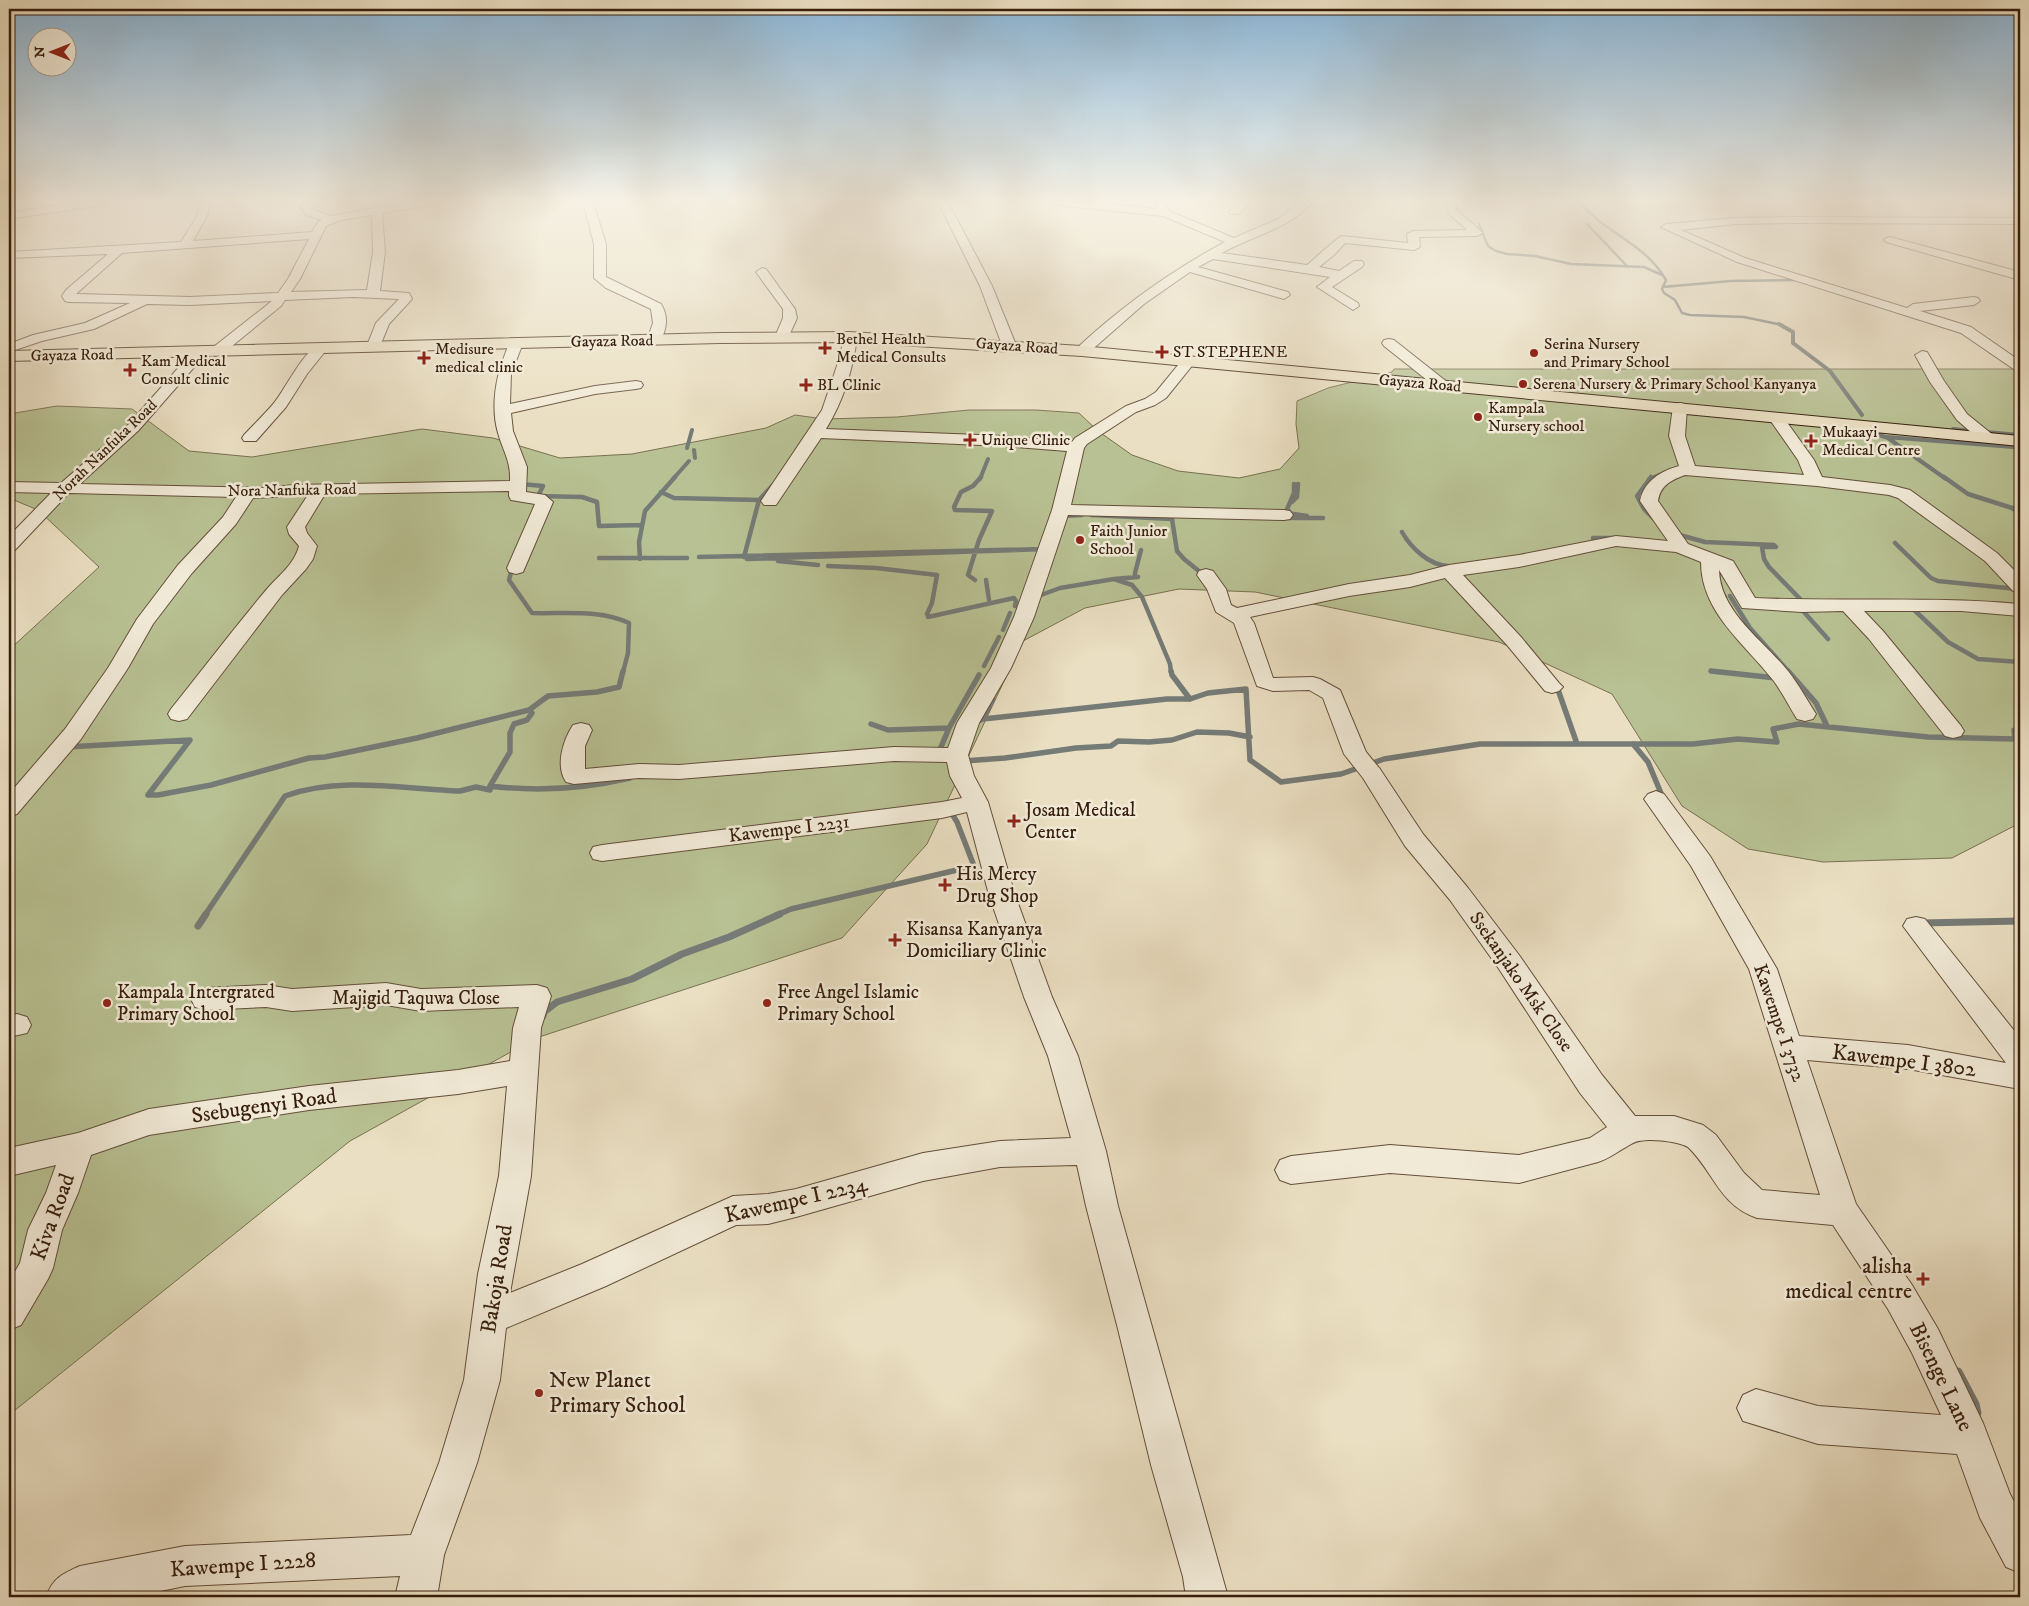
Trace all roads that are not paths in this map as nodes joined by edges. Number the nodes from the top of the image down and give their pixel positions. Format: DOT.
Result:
graph roads {
  1 [pos="89,277"];
  2 [pos="295,277"];
  3 [pos="376,277"];
  4 [pos="602,277"];
  5 [pos="766,277"];
  6 [pos="981,277"];
  7 [pos="1174,277"];
  8 [pos="1220,277"];
  9 [pos="1337,277"];
  10 [pos="1795,277"];
  11 [pos="374,294"];
  12 [pos="1284,295"];
  13 [pos="281,296"];
  14 [pos="144,301"];
  15 [pos="1974,301"];
  16 [pos="1353,306"];
  17 [pos="1899,310"];
  18 [pos="782,337"];
  19 [pos="850,337"];
  20 [pos="654,340"];
  21 [pos="516,343"];
  22 [pos="1389,343"];
  23 [pos="1009,345"];
  24 [pos="9,348"];
  25 [pos="373,348"];
  26 [pos="320,349"];
  27 [pos="1082,351"];
  28 [pos="208,352"];
  29 [pos="1922,355"];
  30 [pos="9,356"];
  31 [pos="1188,362"];
  32 [pos="2020,367"];
  33 [pos="636,385"];
  34 [pos="1442,385"];
  35 [pos="1680,407"];
  36 [pos="502,410"];
  37 [pos="1776,417"];
  38 [pos="816,433"];
  39 [pos="250,438"];
  40 [pos="1987,438"];
  41 [pos="2020,441"];
  42 [pos="1076,447"];
  43 [pos="1689,471"];
  44 [pos="1817,481"];
  45 [pos="518,486"];
  46 [pos="9,487"];
  47 [pos="65,488"];
  48 [pos="319,490"];
  49 [pos="246,493"];
  50 [pos="770,501"];
  51 [pos="1061,510"];
  52 [pos="1284,515"];
  53 [pos="9,546"];
  54 [pos="1679,547"];
  55 [pos="1710,559"];
  56 [pos="516,568"];
  57 [pos="1449,571"];
  58 [pos="1206,575"];
  59 [pos="2020,587"];
  60 [pos="1848,605"];
  61 [pos="2020,610"];
  62 [pos="1234,614"];
  63 [pos="1552,686"];
  64 [pos="179,714"];
  65 [pos="1806,714"];
  66 [pos="581,730"];
  67 [pos="1954,730"];
  68 [pos="957,755"];
  69 [pos="1656,799"];
  70 [pos="976,802"];
  71 [pos="9,809"];
  72 [pos="602,853"];
  73 [pos="1916,926"];
  74 [pos="537,996"];
  75 [pos="205,999"];
  76 [pos="1788,1047"];
  77 [pos="2020,1060"];
  78 [pos="524,1071"];
  79 [pos="2020,1077"];
  80 [pos="1628,1130"];
  81 [pos="78,1146"];
  82 [pos="1090,1151"];
  83 [pos="9,1162"];
  84 [pos="1291,1170"];
  85 [pos="1842,1210"];
  86 [pos="9,1313"];
  87 [pos="490,1318"];
  88 [pos="1756,1408"];
  89 [pos="1970,1436"];
  90 [pos="2020,1553"];
  91 [pos="424,1554"];
  92 [pos="67,1597"];
  93 [pos="416,1597"];
  94 [pos="1207,1597"];
  1 -- 14 [label="street"];
  2 -- 13 [label="street, Norah Nanfuka Road"];
  3 -- 11 [label="street"];
  4 -- 20 [label="street"];
  5 -- 18 [label="street"];
  6 -- 23 [label="street"];
  7 -- 27 [label="street"];
  8 -- 12 [label="street"];
  9 -- 16 [label="street"];
  10 -- 17 [label="street"];
  11 -- 13 [label="street"];
  11 -- 25 [label="street"];
  13 -- 14 [label="street"];
  13 -- 28 [label="street, Norah Nanfuka Road"];
  14 -- 24 [label="street"];
  15 -- 17 [label="street"];
  17 -- 32 [label="street"];
  18 -- 19 [label="main road, Gayaza Road"];
  18 -- 20 [label="main road, Gayaza Road"];
  19 -- 23 [label="main road, Gayaza Road"];
  19 -- 38 [label="street"];
  20 -- 21 [label="main road, Gayaza Road"];
  21 -- 25 [label="main road, Gayaza Road"];
  21 -- 36 [label="street"];
  22 -- 34 [label="street"];
  23 -- 27 [label="main road, Gayaza Road"];
  25 -- 26 [label="main road, Gayaza Road"];
  26 -- 28 [label="main road, Gayaza Road"];
  26 -- 39 [label="street"];
  27 -- 31 [label="main road, Gayaza Road"];
  28 -- 30 [label="main road, Gayaza Road"];
  28 -- 47 [label="street, Norah Nanfuka Road"];
  29 -- 40 [label="street"];
  31 -- 34 [label="main road, Gayaza Road"];
  31 -- 42 [label="street"];
  33 -- 36 [label="street"];
  34 -- 35 [label="main road, Gayaza Road"];
  35 -- 37 [label="main road, Gayaza Road"];
  35 -- 43 [label="street"];
  36 -- 45 [label="street"];
  37 -- 40 [label="main road, Gayaza Road"];
  37 -- 44 [label="street"];
  38 -- 42 [label="street"];
  38 -- 50 [label="street"];
  40 -- 41 [label="main road, Gayaza Road"];
  42 -- 51 [label="street"];
  43 -- 44 [label="street"];
  43 -- 54 [label="street"];
  44 -- 59 [label="street"];
  45 -- 48 [label="street, Nora Nanfuka Road"];
  45 -- 56 [label="street"];
  46 -- 47 [label="street, Nora Nanfuka Road"];
  47 -- 49 [label="street, Nora Nanfuka Road"];
  47 -- 53 [label="street, Norah Nanfuka Road"];
  48 -- 49 [label="street, Nora Nanfuka Road"];
  48 -- 64 [label="street"];
  49 -- 71 [label="street"];
  51 -- 52 [label="street"];
  51 -- 68 [label="street"];
  54 -- 55 [label="street"];
  54 -- 57 [label="street"];
  55 -- 60 [label="street"];
  55 -- 65 [label="street"];
  57 -- 62 [label="street"];
  57 -- 63 [label="street"];
  58 -- 62 [label="street"];
  60 -- 61 [label="street"];
  60 -- 67 [label="street"];
  62 -- 80 [label="street, Ssekanjako Msk Close"];
  66 -- 68 [label="street"];
  68 -- 70 [label="street"];
  69 -- 76 [label="street, Kawempe I 3732"];
  70 -- 72 [label="street, Kawempe I 2231"];
  70 -- 82 [label="street"];
  73 -- 77 [label="street"];
  74 -- 75 [label="street, Majigid Taquwa Close"];
  74 -- 78 [label="street, Bakoja Road"];
  76 -- 79 [label="street, Kawempe I 3802"];
  76 -- 85 [label="street, Kawempe I 3732"];
  78 -- 81 [label="street, Ssebugenyi Road"];
  78 -- 87 [label="street, Bakoja Road"];
  80 -- 84 [label="street"];
  80 -- 85 [label="street"];
  81 -- 83 [label="street, Ssebugenyi Road"];
  81 -- 86 [label="street, Kiva Road"];
  82 -- 87 [label="street, Kawempe I 2234"];
  82 -- 94 [label="street"];
  85 -- 89 [label="street, Bisenge Lane"];
  87 -- 91 [label="street, Bakoja Road"];
  88 -- 89 [label="street"];
  89 -- 90 [label="street, Bisenge Lane"];
  91 -- 92 [label="street, Kawempe I 2228"];
  91 -- 93 [label="street, Bakoja Road"];
}
